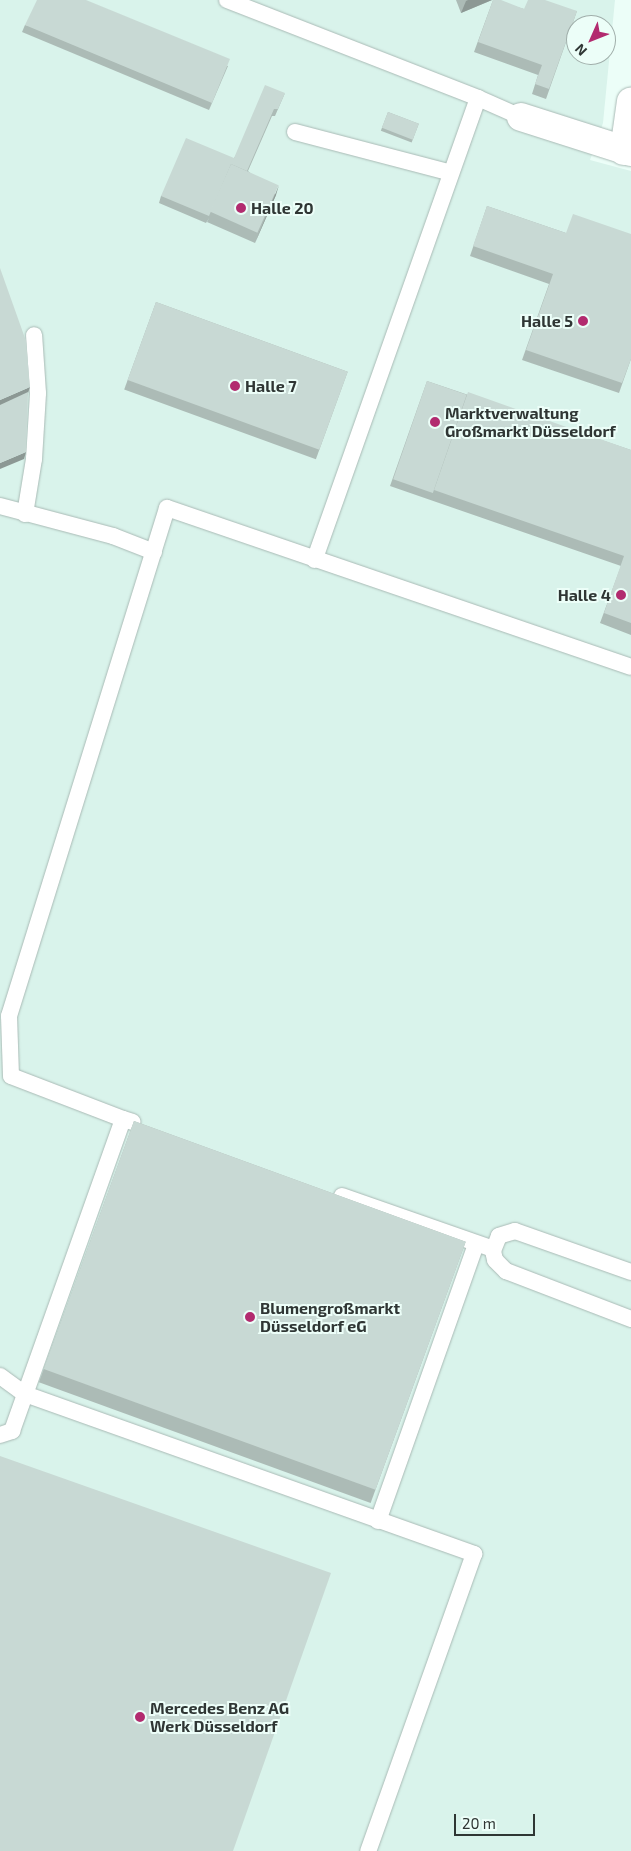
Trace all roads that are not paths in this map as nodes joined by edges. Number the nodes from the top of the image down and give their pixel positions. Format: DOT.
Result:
graph roads {
  1 [pos="226,0"];
  2 [pos="478,98"];
  3 [pos="631,101"];
  4 [pos="521,117"];
  5 [pos="295,132"];
  6 [pos="627,151"];
  7 [pos="451,173"];
  8 [pos="34,335"];
  9 [pos="0,506"];
  10 [pos="25,514"];
  11 [pos="154,552"];
  12 [pos="314,560"];
  13 [pos="631,667"];
  14 [pos="123,1119"];
  15 [pos="151,1129"];
  16 [pos="328,1191"];
  17 [pos="476,1244"];
  18 [pos="493,1249"];
  19 [pos="631,1272"];
  20 [pos="631,1319"];
  21 [pos="0,1376"];
  22 [pos="25,1394"];
  23 [pos="0,1435"];
  24 [pos="378,1521"];
  25 [pos="368,1851"];
  1 -- 2 [label="lane"];
  2 -- 4 [label="lane"];
  2 -- 7 [label="lane"];
  3 -- 6 [label="street"];
  4 -- 6 [label="street"];
  5 -- 7 [label="lane"];
  7 -- 12 [label="lane"];
  8 -- 10 [label="lane"];
  9 -- 10 [label="lane"];
  10 -- 11 [label="lane"];
  11 -- 12 [label="lane"];
  11 -- 14 [label="lane"];
  12 -- 13 [label="lane"];
  14 -- 15 [label="lane"];
  14 -- 22 [label="lane"];
  16 -- 17 [label="lane"];
  17 -- 18 [label="lane"];
  17 -- 24 [label="lane"];
  18 -- 19 [label="lane"];
  18 -- 20 [label="lane"];
  21 -- 22 [label="lane"];
  22 -- 23 [label="lane"];
  22 -- 24 [label="lane"];
  24 -- 25 [label="lane"];
}
